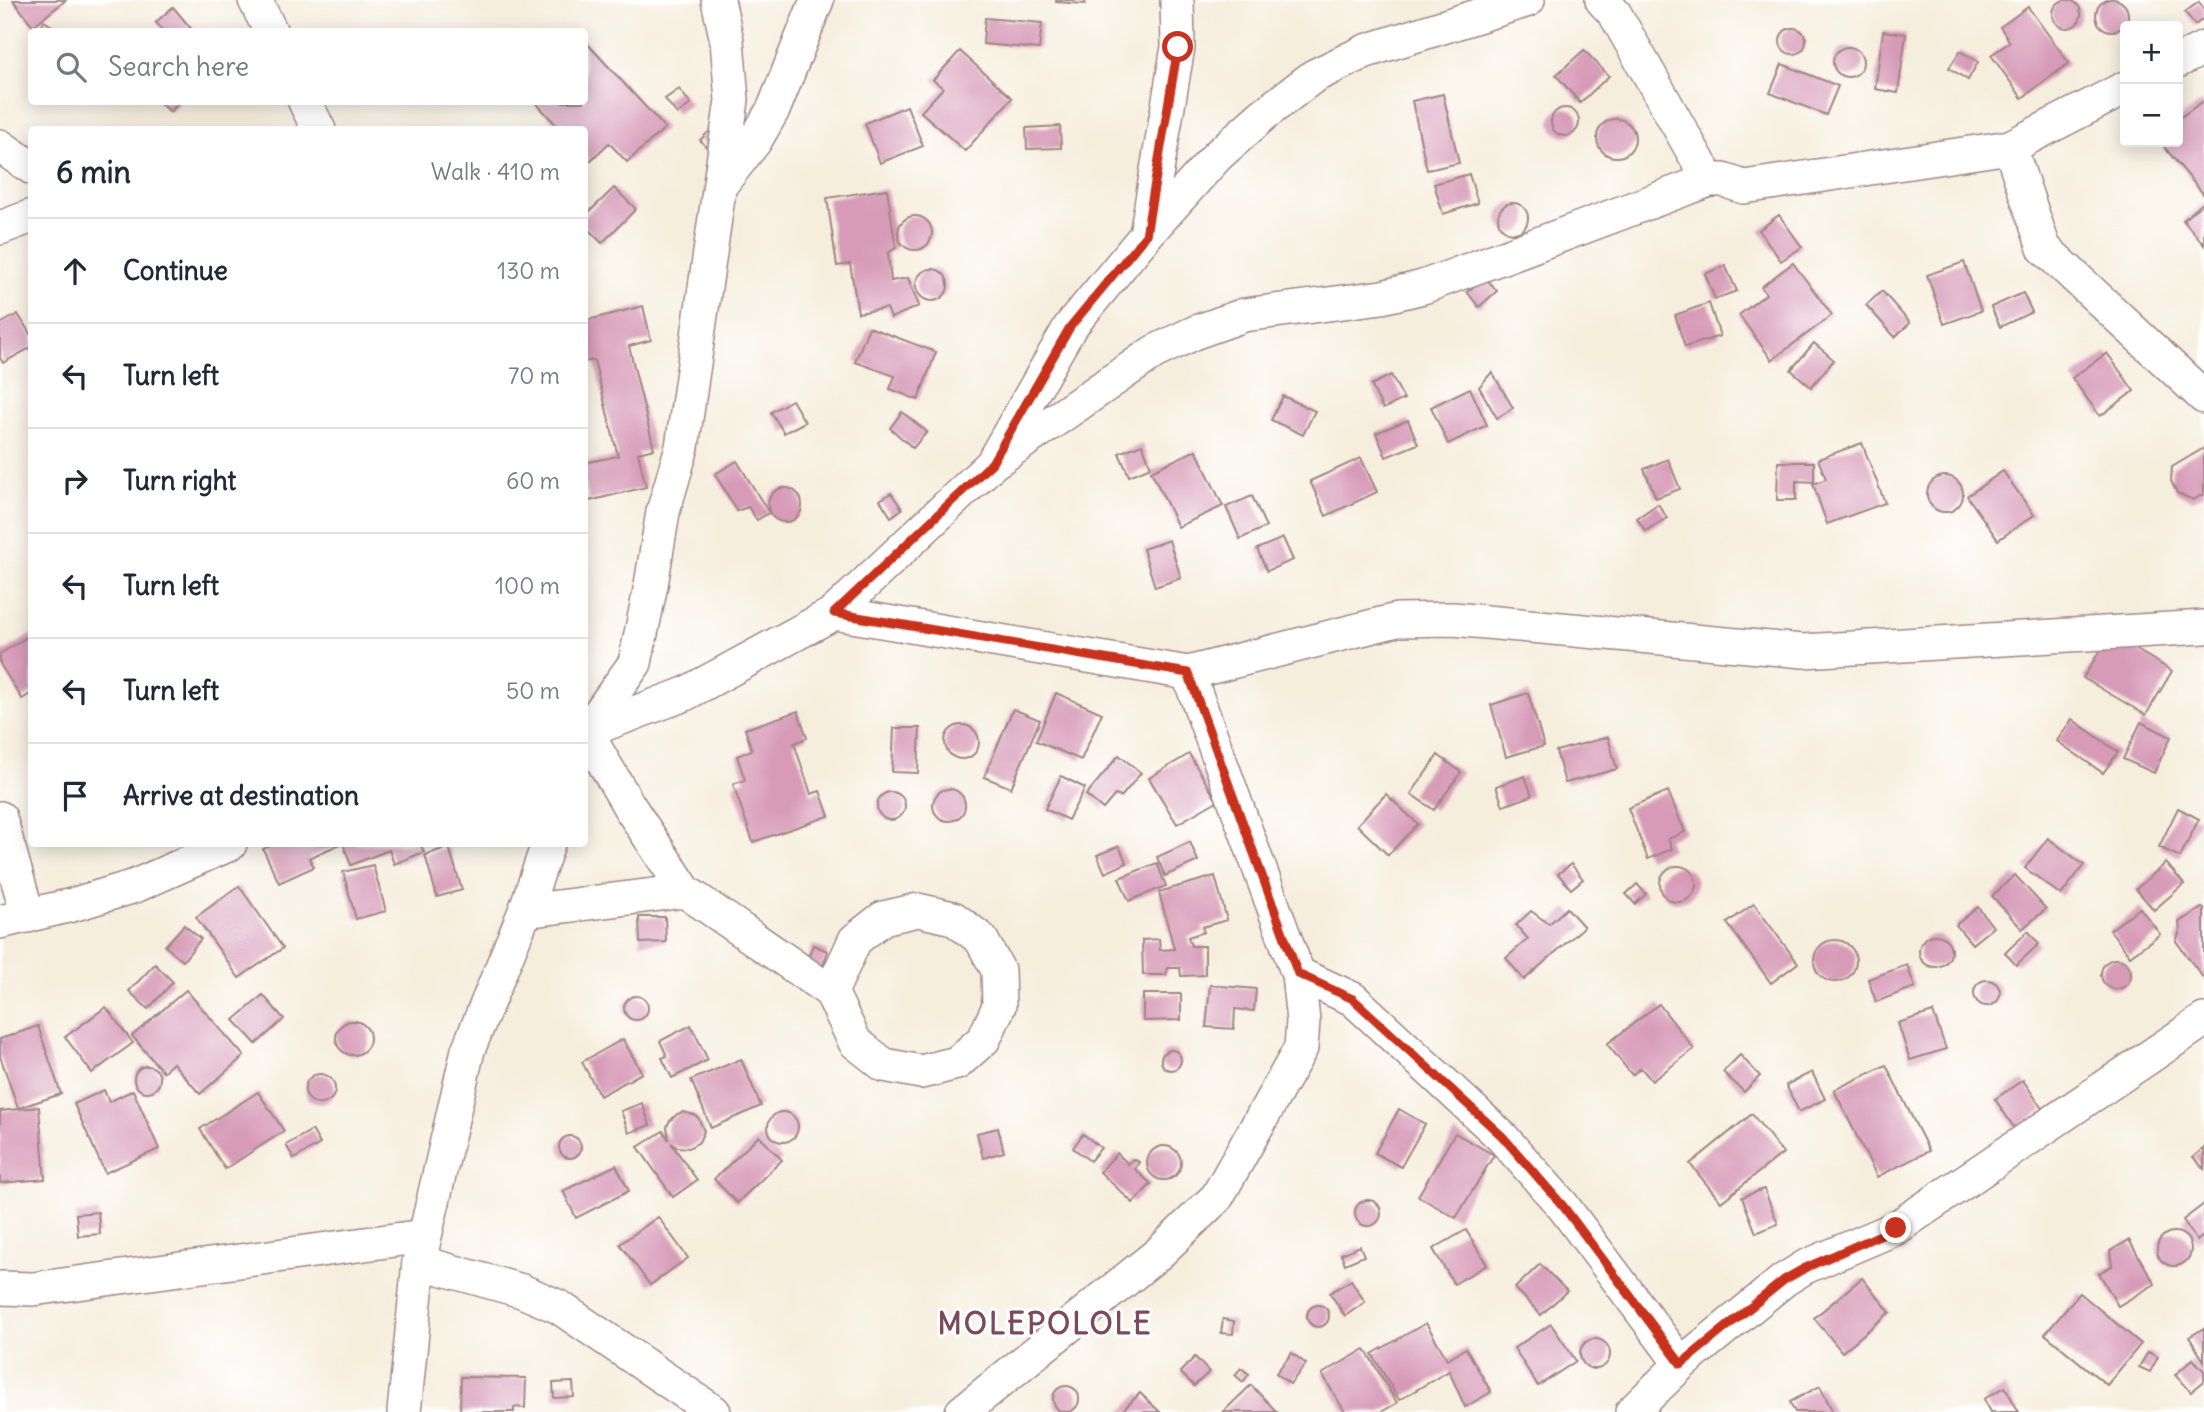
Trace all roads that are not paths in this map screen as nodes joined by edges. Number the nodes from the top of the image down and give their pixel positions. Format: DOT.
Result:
graph roads {
  1 [pos="255,0"];
  2 [pos="718,0"];
  3 [pos="817,0"];
  4 [pos="1177,0"];
  5 [pos="1528,0"];
  6 [pos="1602,0"];
  7 [pos="269,28"];
  8 [pos="2204,48"];
  9 [pos="2183,58"];
  10 [pos="2120,91"];
  11 [pos="306,105"];
  12 [pos="317,126"];
  13 [pos="0,146"];
  14 [pos="2010,146"];
  15 [pos="28,165"];
  16 [pos="1709,180"];
  17 [pos="721,184"];
  18 [pos="28,218"];
  19 [pos="0,228"];
  20 [pos="1146,235"];
  21 [pos="2204,397"];
  22 [pos="992,463"];
  23 [pos="834,613"];
  24 [pos="2204,627"];
  25 [pos="1188,673"];
  26 [pos="588,728"];
  27 [pos="588,731"];
  28 [pos="588,737"];
  29 [pos="0,818"];
  30 [pos="223,847"];
  31 [pos="547,847"];
  32 [pos="685,891"];
  33 [pos="525,911"];
  34 [pos="14,919"];
  35 [pos="1298,974"];
  36 [pos="831,992"];
  37 [pos="2204,1020"];
  38 [pos="422,1249"];
  39 [pos="0,1288"];
  40 [pos="1681,1364"];
  41 [pos="404,1412"];
  42 [pos="714,1412"];
  43 [pos="962,1412"];
  44 [pos="1632,1412"];
  1 -- 7 [label="street"];
  2 -- 17 [label="street"];
  3 -- 17 [label="street"];
  4 -- 20 [label="street"];
  5 -- 20 [label="street"];
  6 -- 16 [label="street"];
  8 -- 9 [label="street"];
  10 -- 14 [label="street"];
  11 -- 12 [label="street"];
  13 -- 15 [label="street"];
  14 -- 16 [label="street"];
  14 -- 21 [label="street"];
  16 -- 22 [label="street"];
  17 -- 26 [label="street"];
  18 -- 19 [label="street"];
  20 -- 22 [label="street"];
  22 -- 23 [label="street"];
  23 -- 25 [label="street"];
  23 -- 27 [label="street"];
  24 -- 25 [label="street"];
  25 -- 35 [label="street"];
  28 -- 32 [label="street"];
  29 -- 34 [label="street"];
  30 -- 34 [label="street"];
  31 -- 33 [label="street"];
  32 -- 33 [label="street"];
  32 -- 36 [label="street"];
  33 -- 38 [label="street"];
  35 -- 40 [label="street"];
  35 -- 43 [label="street"];
  36 -- 36 [label="street"];
  37 -- 40 [label="street"];
  38 -- 39 [label="street"];
  38 -- 41 [label="street"];
  38 -- 42 [label="street"];
  40 -- 44 [label="street"];
}
